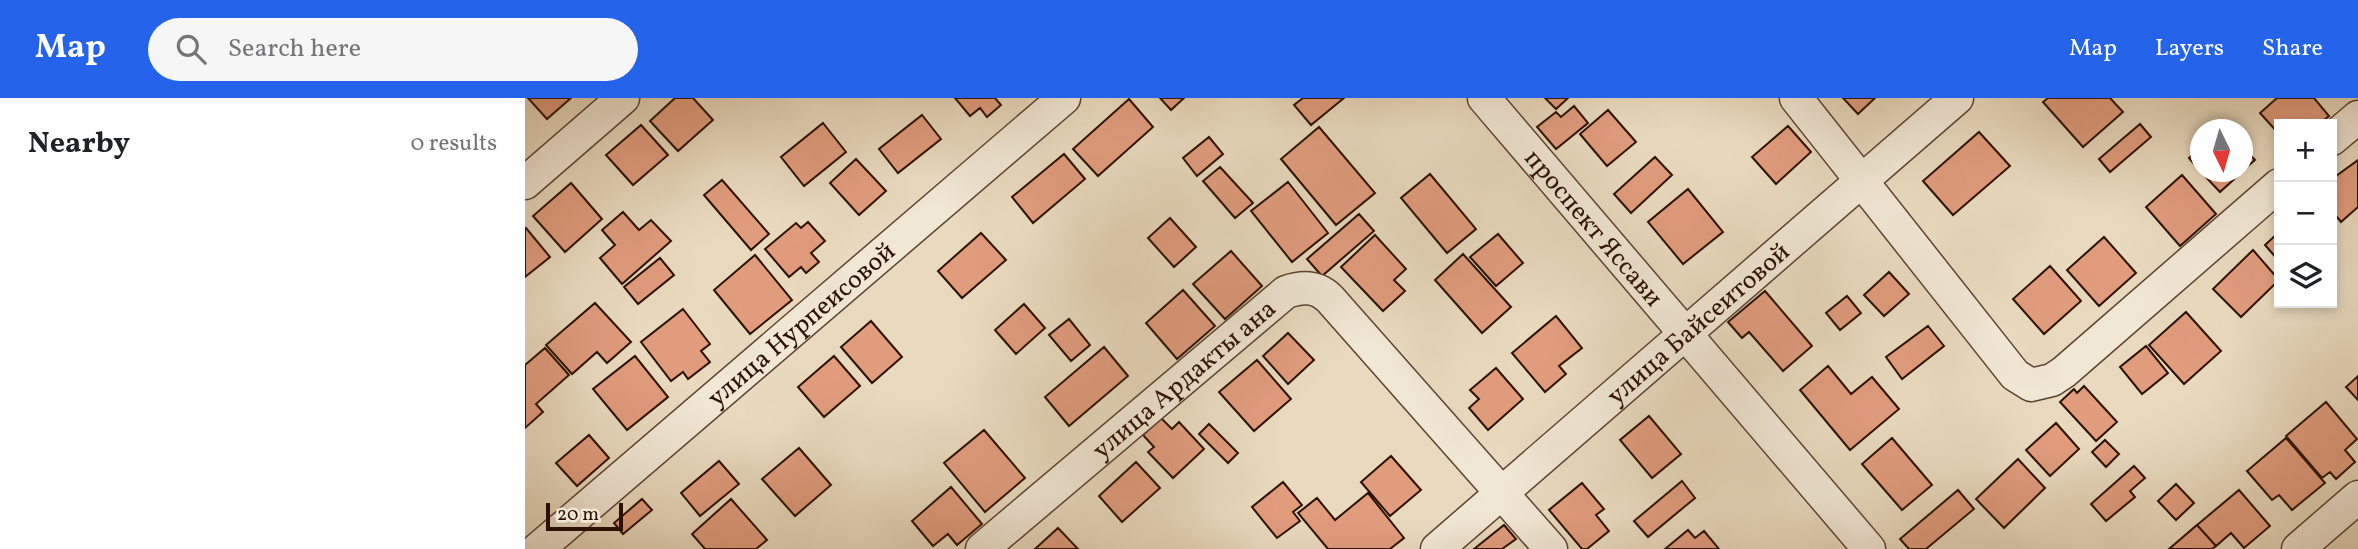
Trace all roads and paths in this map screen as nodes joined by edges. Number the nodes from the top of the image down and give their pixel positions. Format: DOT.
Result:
graph roads {
  1 [pos="623,98"];
  2 [pos="1064,98"];
  3 [pos="1484,98"];
  4 [pos="1796,98"];
  5 [pos="1957,98"];
  6 [pos="2358,117"];
  7 [pos="2337,135"];
  8 [pos="1863,181"];
  9 [pos="525,183"];
  10 [pos="2274,189"];
  11 [pos="1682,334"];
  12 [pos="1503,492"];
  13 [pos="2358,497"];
  14 [pos="538,549"];
  15 [pos="982,549"];
  16 [pos="1437,549"];
  17 [pos="1551,549"];
  18 [pos="1869,549"];
  19 [pos="2298,549"];
  1 -- 9 [label="street"];
  2 -- 14 [label="street, улица Нурпеисовой"];
  3 -- 11 [label="street, проспект Яссави"];
  4 -- 8 [label="street"];
  5 -- 8 [label="street, улица Байсеитовой"];
  6 -- 7 [label="street"];
  8 -- 10 [label="street"];
  8 -- 11 [label="street, улица Байсеитовой"];
  11 -- 12 [label="street, улица Байсеитовой"];
  11 -- 18 [label="street, проспект Яссави"];
  12 -- 15 [label="street, улица Ардакты ана"];
  12 -- 16 [label="street, улица Байсеитовой"];
  12 -- 17 [label="street, улица Ардакты ана"];
  13 -- 19 [label="street"];
}
